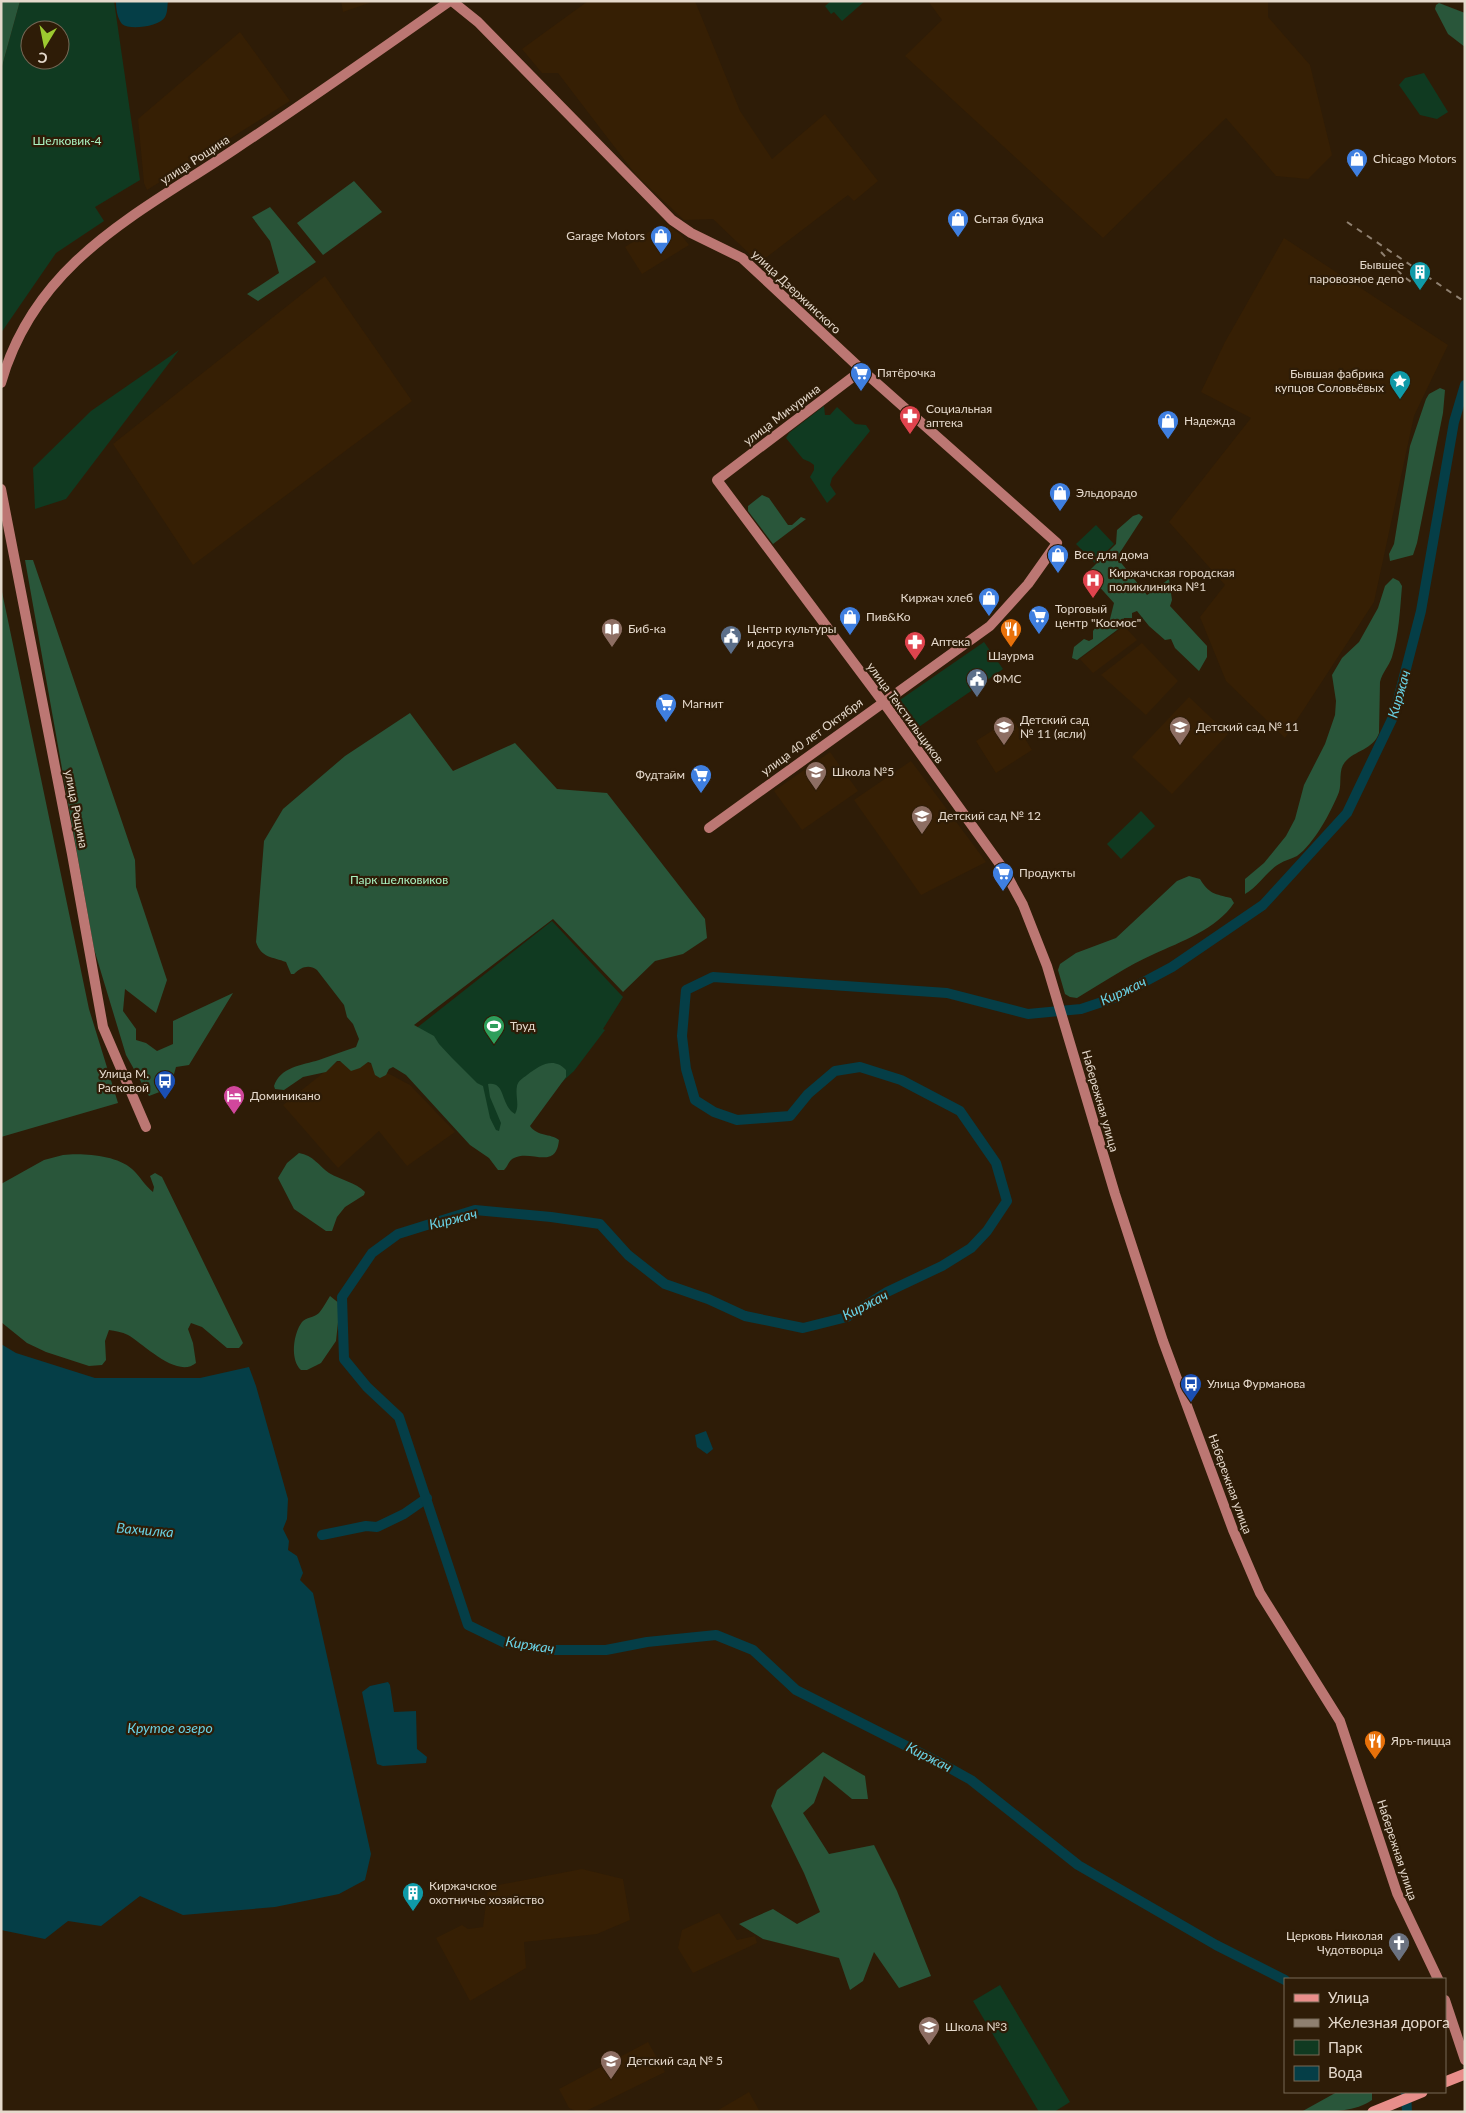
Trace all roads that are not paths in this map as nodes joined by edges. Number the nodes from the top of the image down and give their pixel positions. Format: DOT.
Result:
graph roads {
  1 [pos="451,1"];
  2 [pos="862,370"];
  3 [pos="1,383"];
  4 [pos="716,480"];
  5 [pos="1,489"];
  6 [pos="1057,543"];
  7 [pos="883,702"];
  8 [pos="709,828"];
  9 [pos="1049,974"];
  10 [pos="146,1127"];
  11 [pos="1438,1978"];
  12 [pos="1446,2003"];
  13 [pos="1465,2060"];
  14 [pos="1465,2074"];
  15 [pos="1446,2082"];
  16 [pos="1420,2093"];
  17 [pos="1375,2111"];
  1 -- 2 [label="street, улица Дзержинского"];
  1 -- 3 [label="street, улица Рощина"];
  2 -- 4 [label="street, улица Мичурина"];
  2 -- 6 [label="street, улица Дзержинского"];
  4 -- 7 [label="street, улица Текстильщиков"];
  5 -- 10 [label="street, улица Рощина"];
  6 -- 7 [label="street, улица 40 лет Октября"];
  7 -- 8 [label="street, улица 40 лет Октября"];
  7 -- 9 [label="street, улица Текстильщиков"];
  9 -- 11 [label="street, Набережная улица"];
  12 -- 13 [label="street"];
  14 -- 15 [label="main road"];
  16 -- 17 [label="main road"];
}
